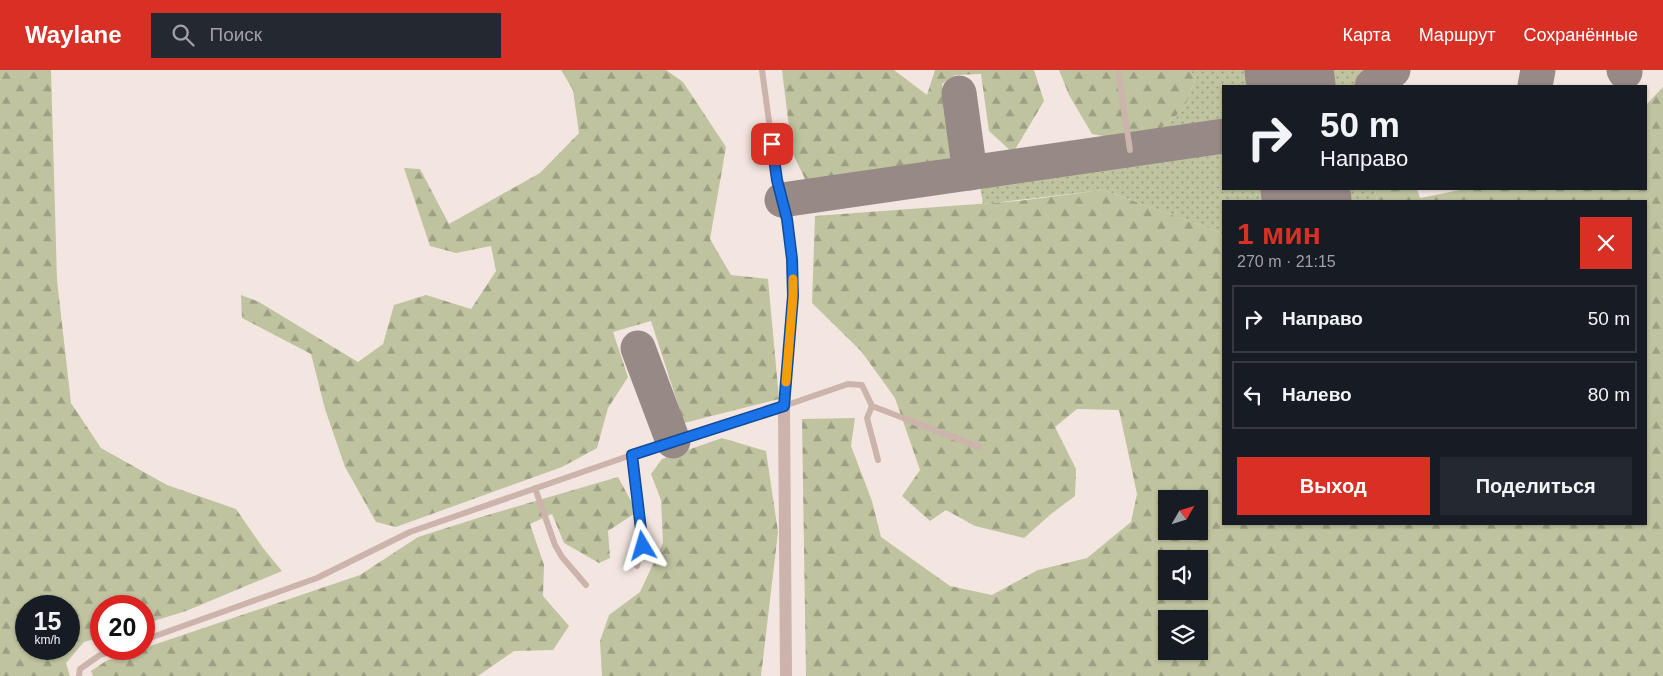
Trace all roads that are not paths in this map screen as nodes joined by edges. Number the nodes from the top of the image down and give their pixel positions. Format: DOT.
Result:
graph roads {
  1 [pos="762,70"];
  2 [pos="1118,70"];
  3 [pos="1130,150"];
  4 [pos="784,406"];
  5 [pos="872,406"];
  6 [pos="979,446"];
  7 [pos="632,455"];
  8 [pos="878,460"];
  9 [pos="535,488"];
  10 [pos="637,566"];
  11 [pos="586,584"];
  12 [pos="155,636"];
  13 [pos="92,660"];
  14 [pos="79,676"];
  15 [pos="786,676"];
  1 -- 4 [label="lane"];
  2 -- 3 [label="lane"];
  4 -- 5 [label="lane"];
  4 -- 7 [label="lane"];
  4 -- 15 [label="street"];
  5 -- 6 [label="lane"];
  5 -- 8 [label="lane"];
  7 -- 9 [label="lane"];
  7 -- 10 [label="lane"];
  9 -- 11 [label="lane"];
  9 -- 12 [label="lane"];
  13 -- 14 [label="lane"];
}
